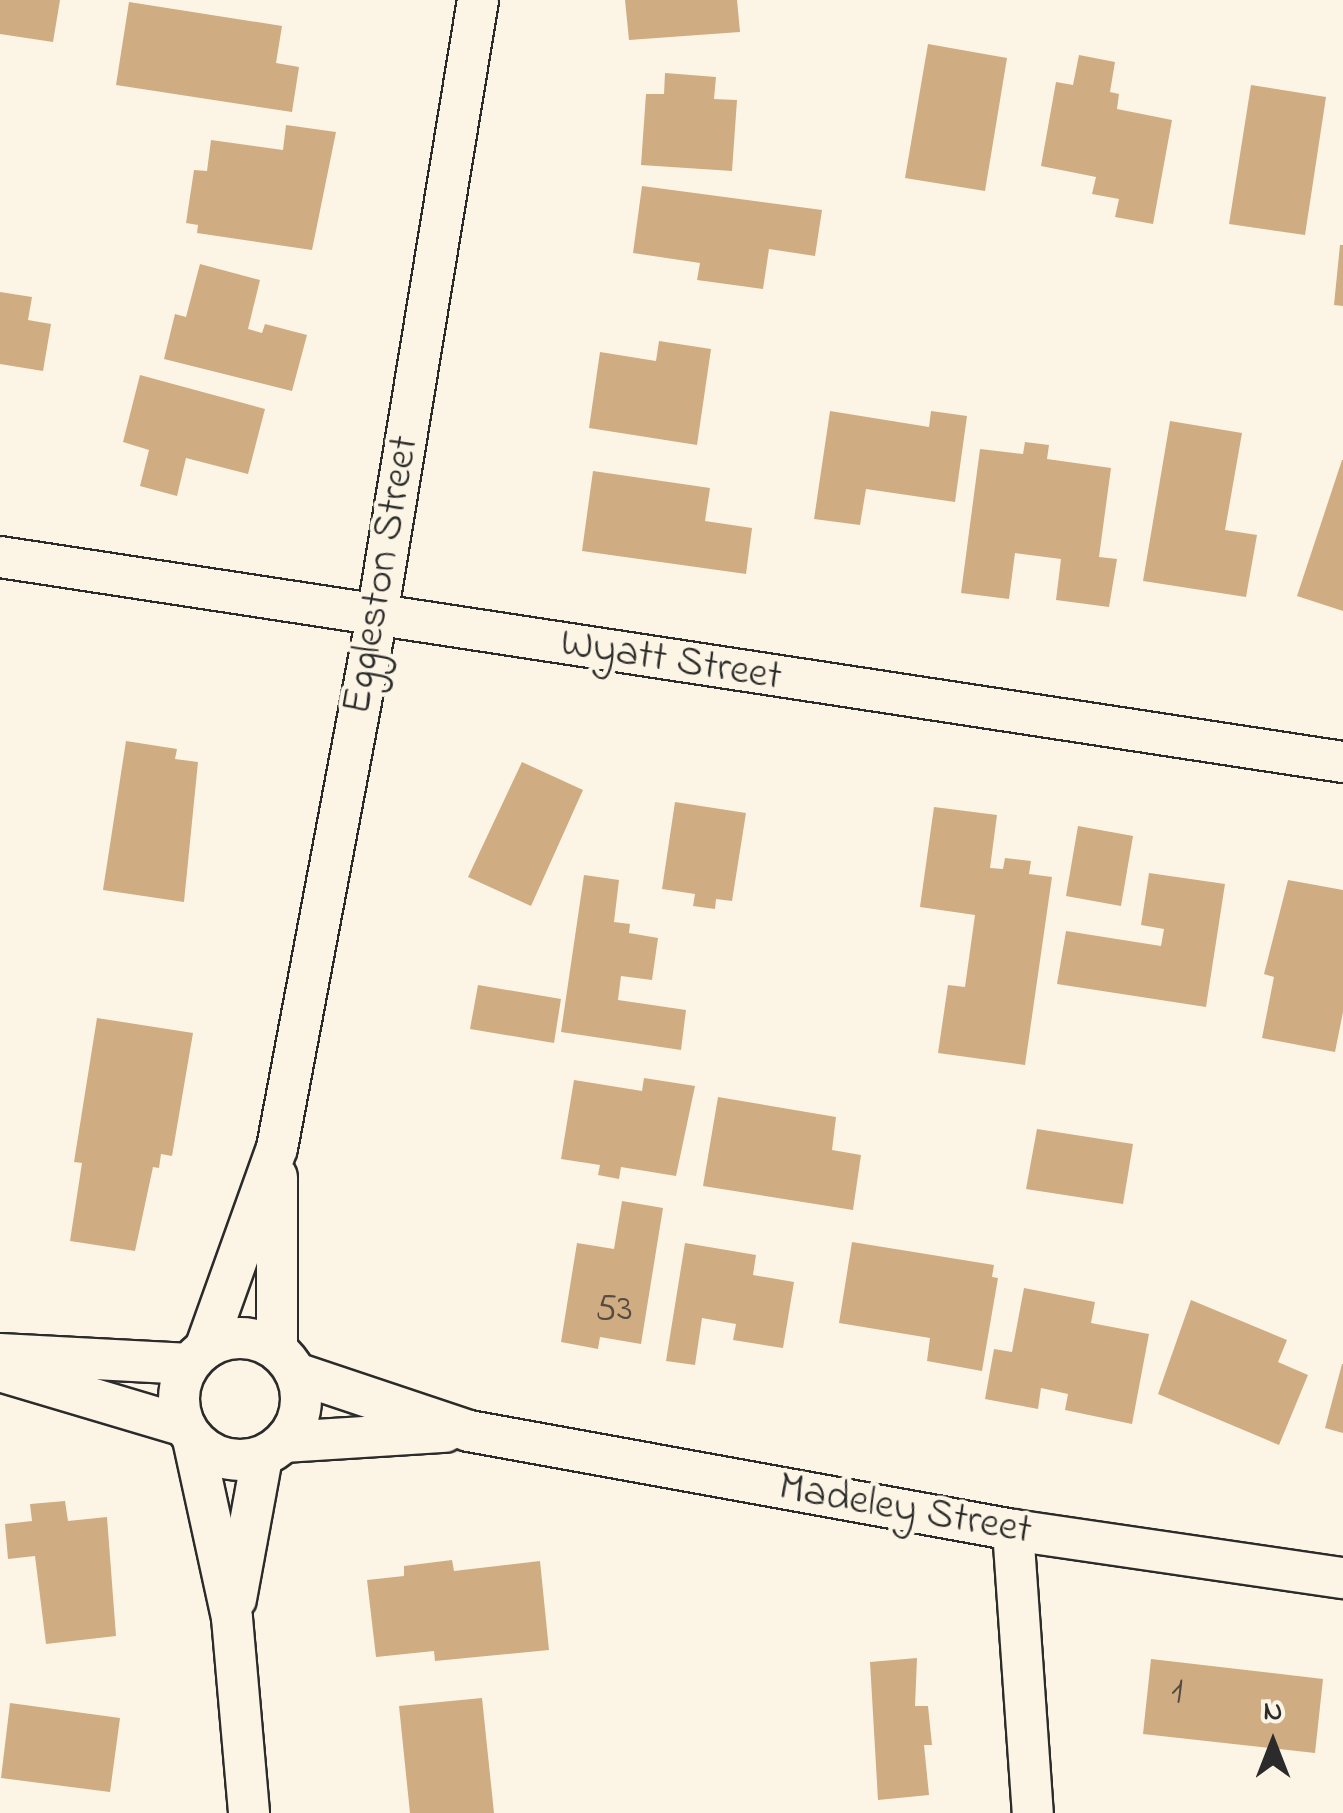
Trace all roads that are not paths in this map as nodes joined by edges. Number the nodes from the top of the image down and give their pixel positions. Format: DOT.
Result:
graph roads {
  1 [pos="478,0"];
  2 [pos="0,557"];
  3 [pos="377,616"];
  4 [pos="1343,762"];
  5 [pos="277,1148"];
  6 [pos="0,1354"];
  7 [pos="198,1356"];
  8 [pos="286,1362"];
  9 [pos="0,1371"];
  10 [pos="469,1431"];
  11 [pos="189,1432"];
  12 [pos="273,1449"];
  13 [pos="1013,1530"];
  14 [pos="1343,1578"];
  15 [pos="232,1618"];
  16 [pos="250,1813"];
  17 [pos="1033,1813"];
  1 -- 3 [label="street, Eggleston Street"];
  2 -- 3 [label="street, Wyatt Street"];
  3 -- 4 [label="street, Wyatt Street"];
  3 -- 5 [label="street, Eggleston Street"];
  5 -- 7 [label="street, Eggleston Street"];
  5 -- 8 [label="street, Eggleston Street"];
  6 -- 7 [label="street"];
  7 -- 8 [label="street"];
  7 -- 11 [label="street"];
  8 -- 10 [label="street, Madeley Street"];
  8 -- 12 [label="street"];
  9 -- 11 [label="street"];
  10 -- 12 [label="street, Madeley Street"];
  10 -- 13 [label="street, Madeley Street"];
  11 -- 12 [label="street"];
  11 -- 15 [label="street"];
  12 -- 15 [label="street"];
  13 -- 14 [label="street, Madeley Street"];
  13 -- 17 [label="street"];
  15 -- 16 [label="street"];
}
